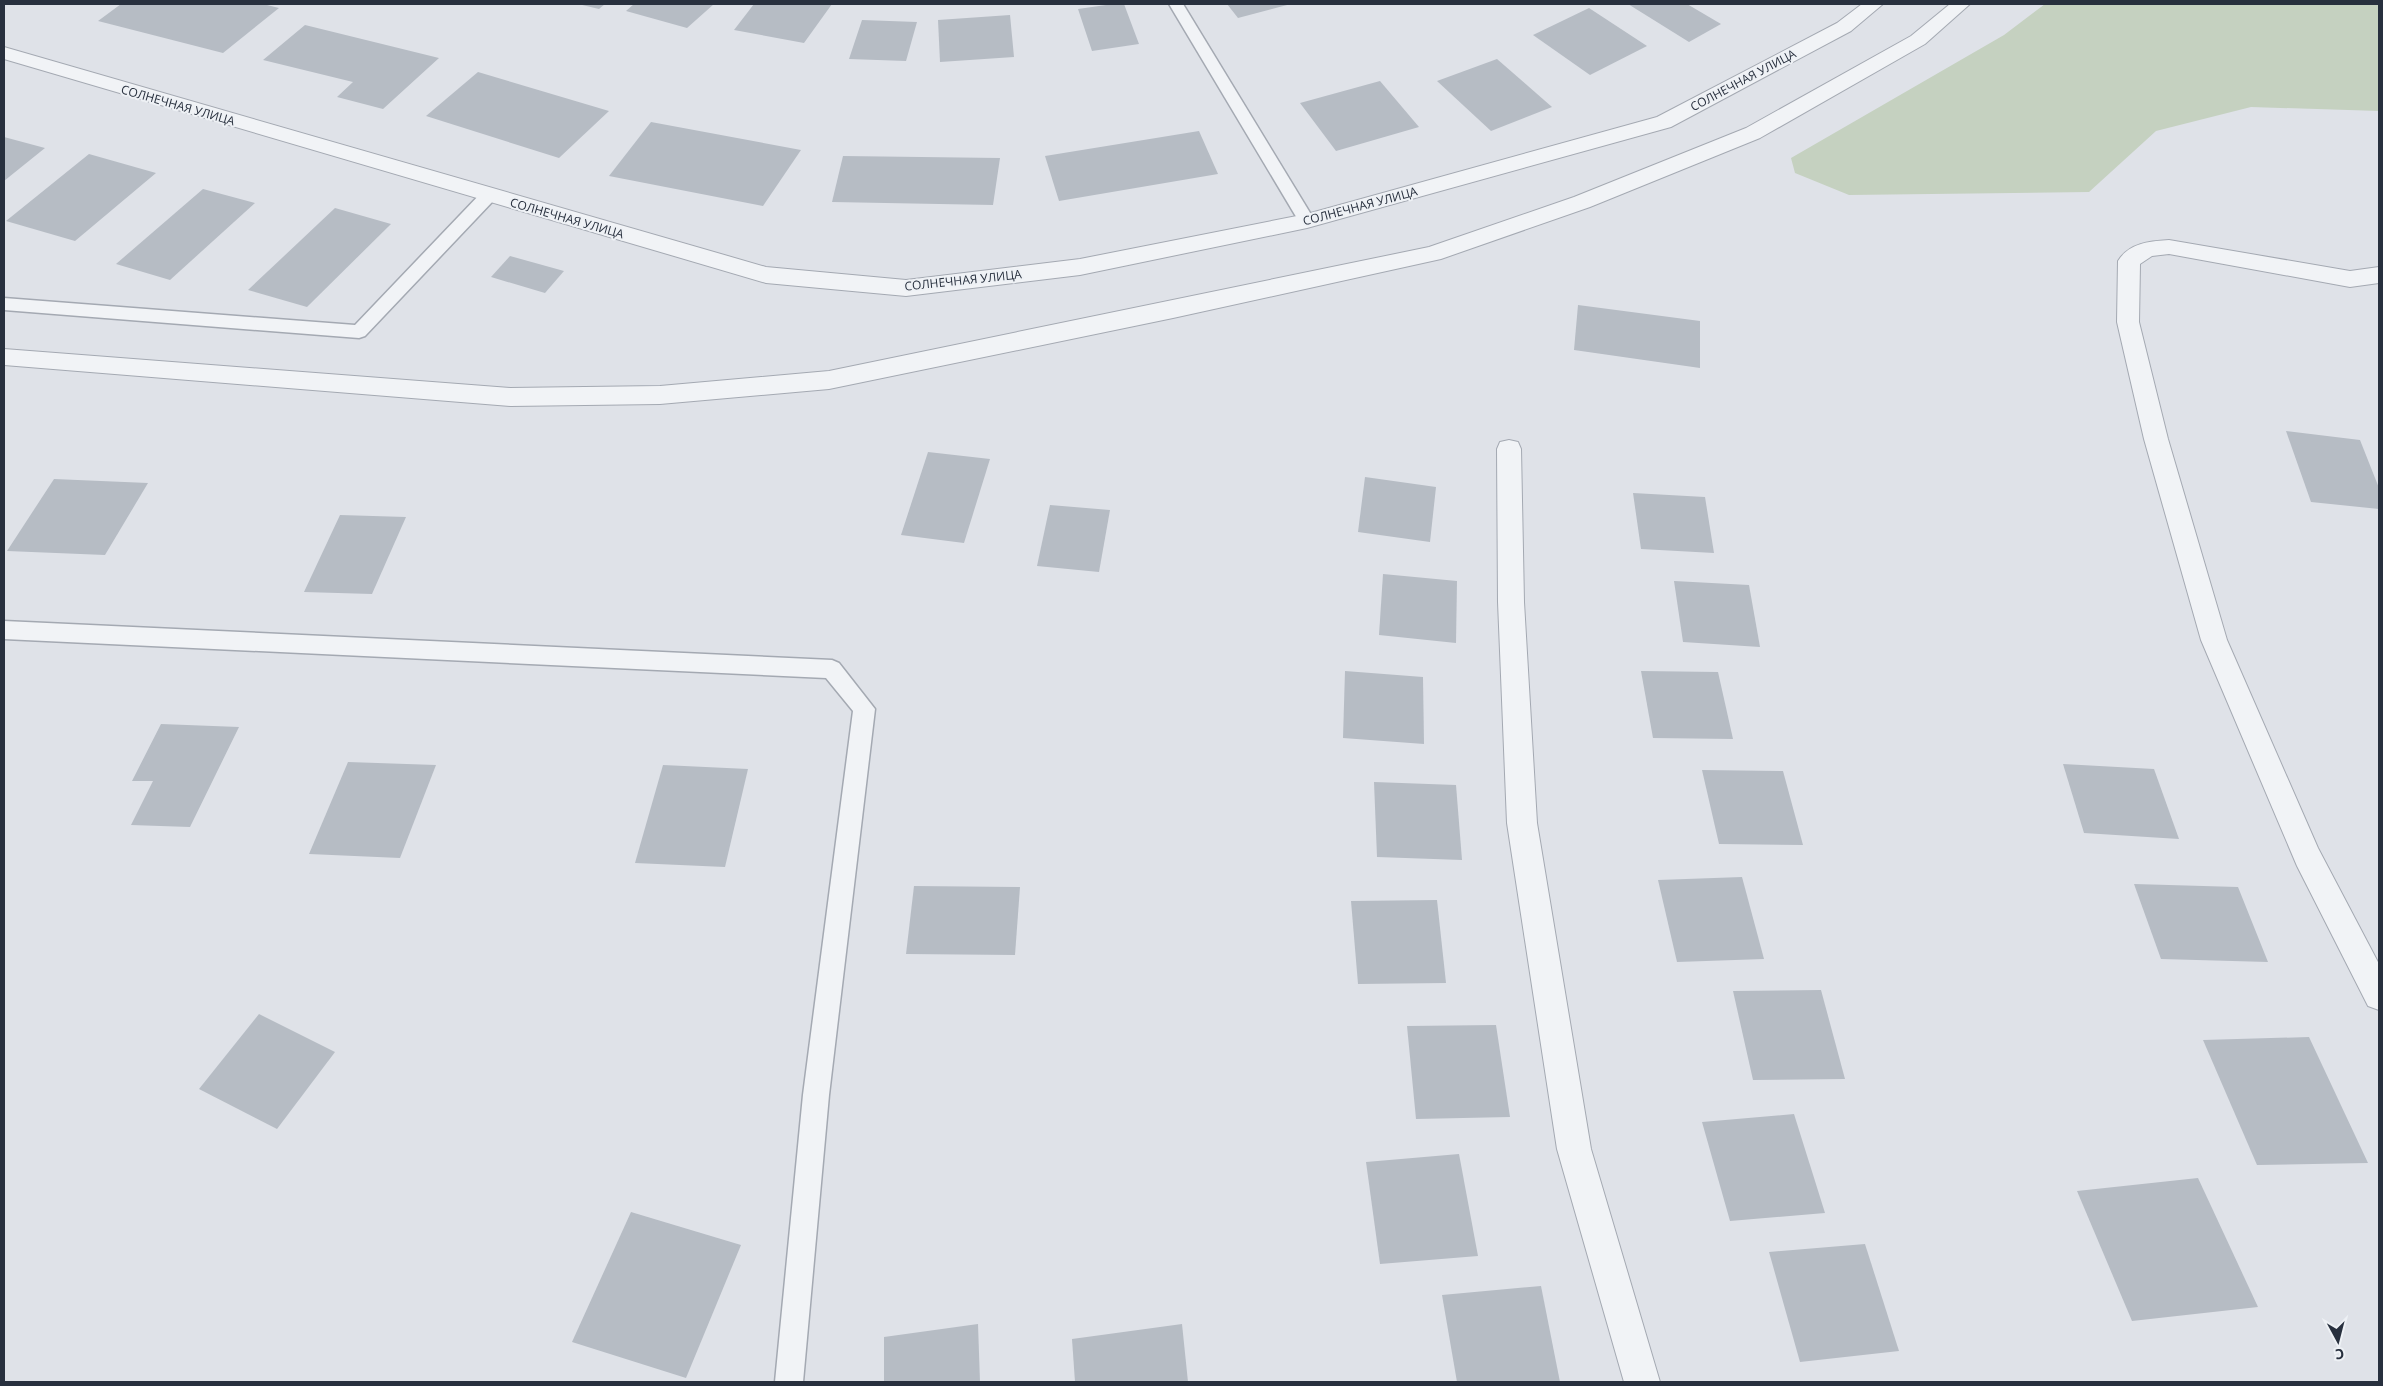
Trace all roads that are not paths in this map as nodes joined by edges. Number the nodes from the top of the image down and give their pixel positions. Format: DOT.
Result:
graph roads {
  1 [pos="1176,4"];
  2 [pos="1874,4"];
  3 [pos="1961,4"];
  4 [pos="4,53"];
  5 [pos="488,196"];
  6 [pos="1307,222"];
  7 [pos="2379,275"];
  8 [pos="4,304"];
  9 [pos="4,358"];
  10 [pos="1509,449"];
  11 [pos="4,630"];
  12 [pos="2379,995"];
  13 [pos="789,1382"];
  14 [pos="1642,1382"];
  1 -- 6 [label="lane"];
  2 -- 6 [label="street, СОЛНЕЧНАЯ УЛИЦА"];
  3 -- 9 [label="street"];
  4 -- 5 [label="street, СОЛНЕЧНАЯ УЛИЦА"];
  5 -- 6 [label="street, СОЛНЕЧНАЯ УЛИЦА"];
  5 -- 8 [label="lane"];
  7 -- 12 [label="street"];
  10 -- 14 [label="street"];
  11 -- 13 [label="lane"];
}
